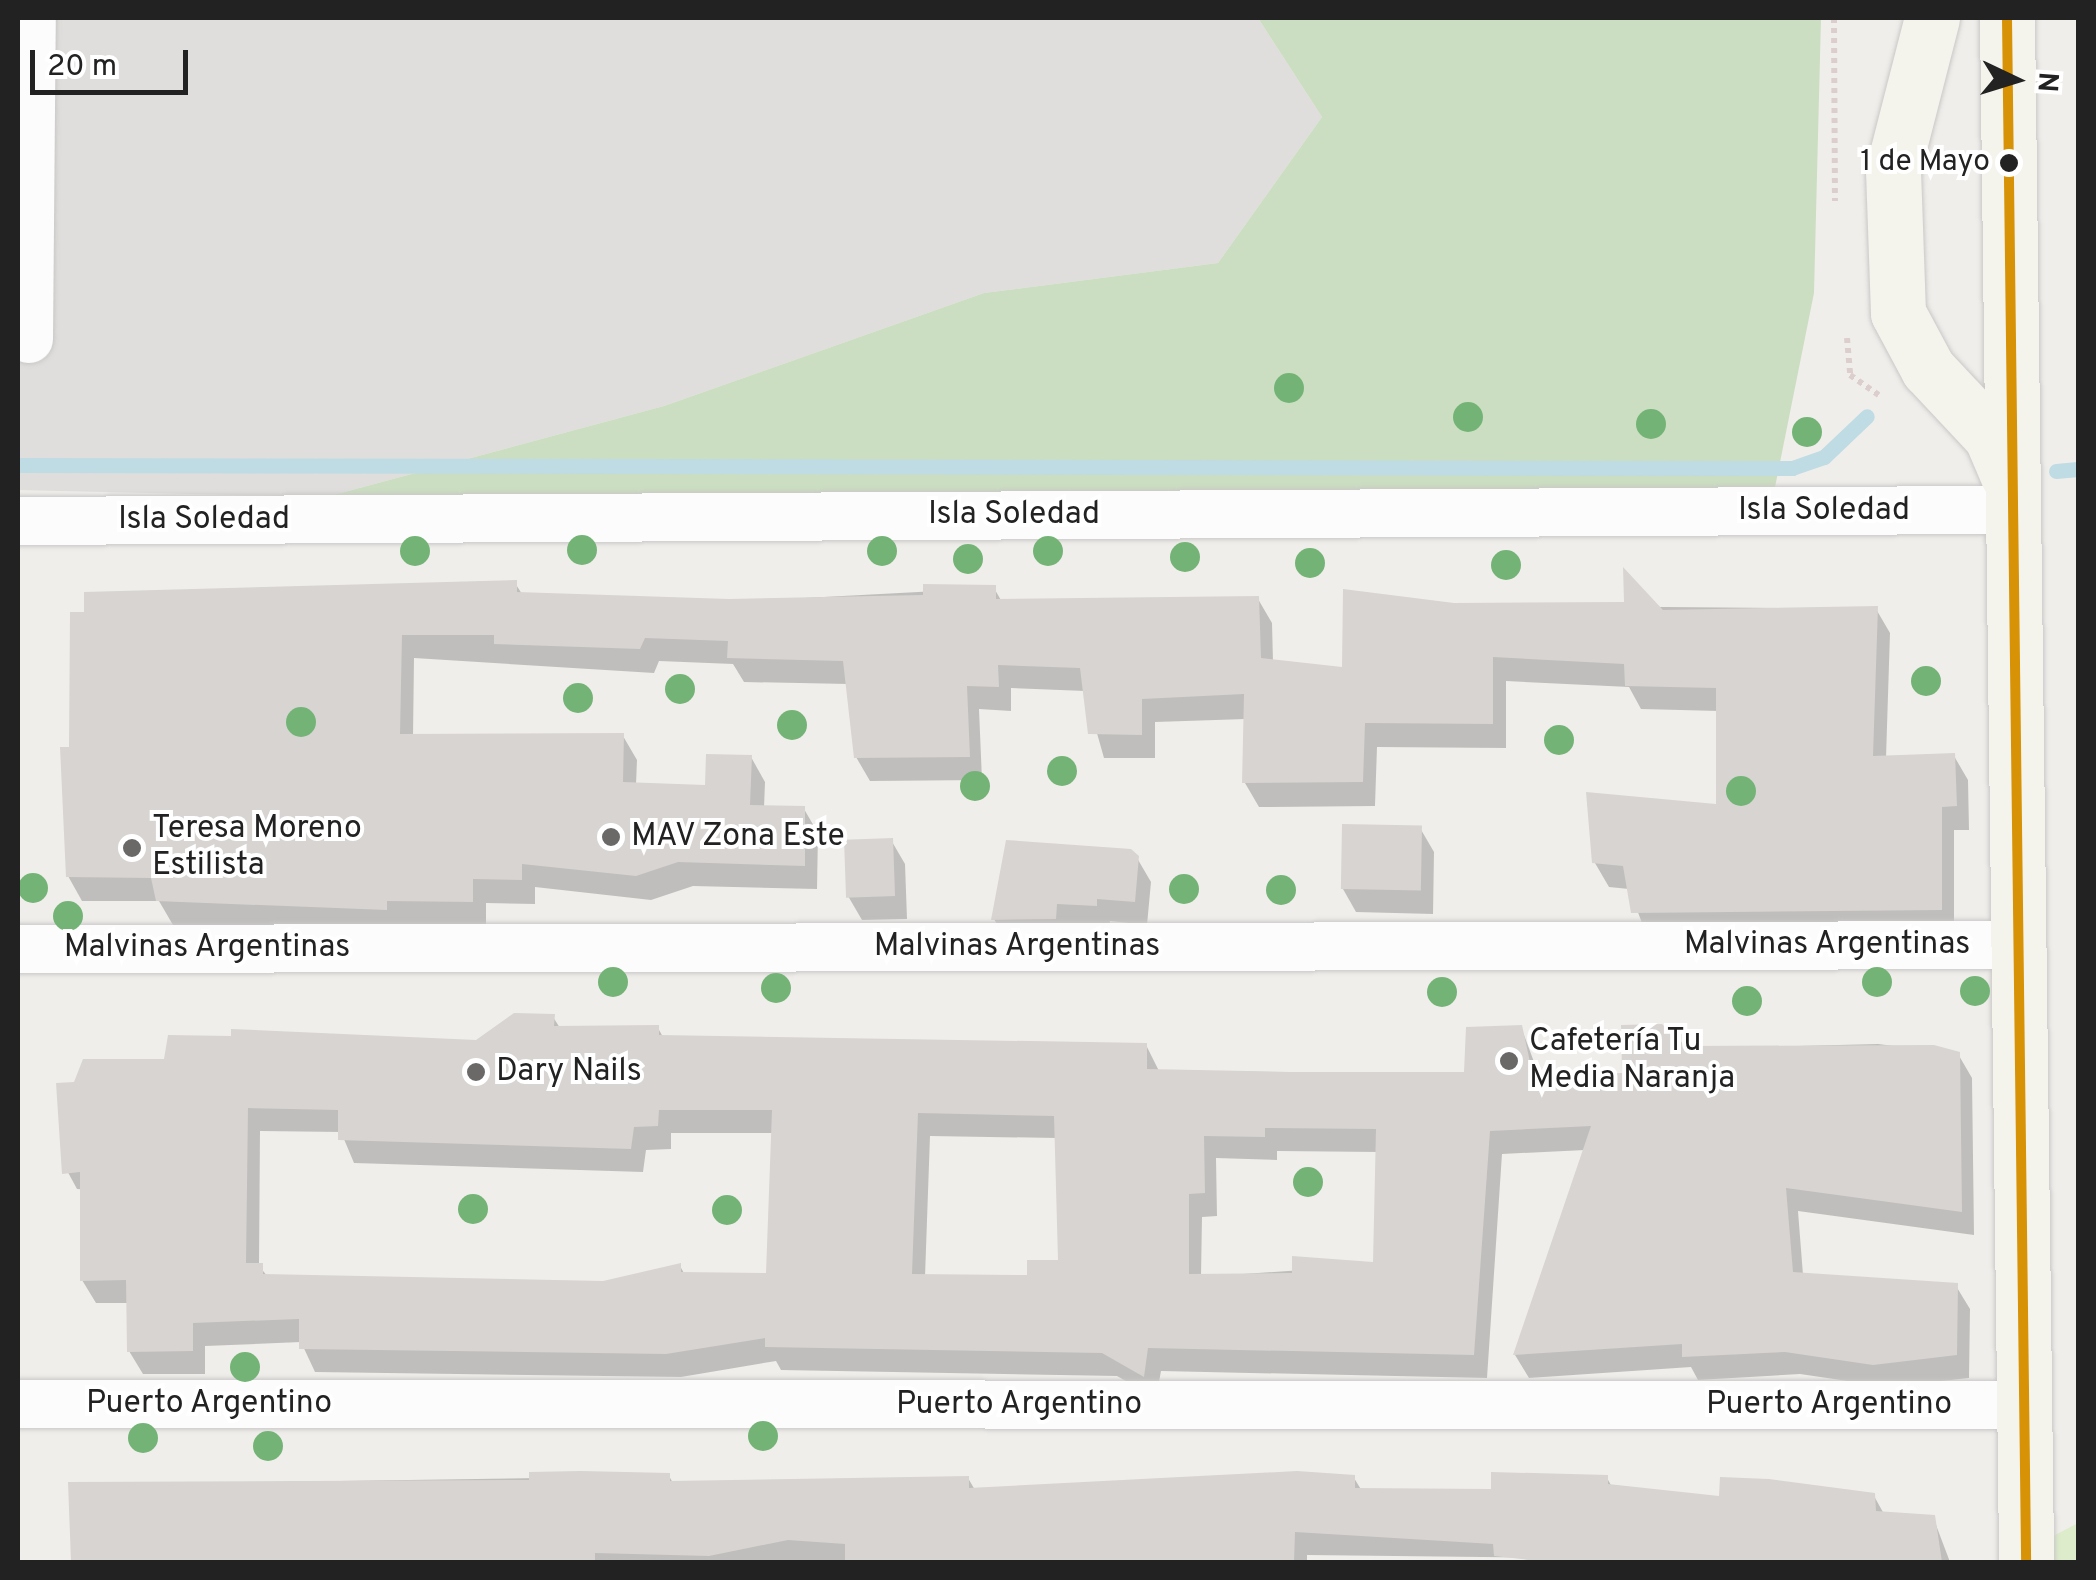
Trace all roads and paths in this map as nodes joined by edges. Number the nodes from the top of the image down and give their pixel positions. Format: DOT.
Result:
graph roads {
  1 [pos="32,18"];
  2 [pos="1932,18"];
  3 [pos="2006,18"];
  4 [pos="29,339"];
  5 [pos="2009,494"];
  6 [pos="18,522"];
  7 [pos="2016,945"];
  8 [pos="18,948"];
  9 [pos="18,1404"];
  10 [pos="2020,1405"];
  11 [pos="2027,1550"];
  1 -- 4 [label="street"];
  2 -- 5 [label="main road"];
  3 -- 5 [label="main road"];
  5 -- 6 [label="street, Isla Soledad"];
  5 -- 7 [label="main road"];
  7 -- 8 [label="street, Malvinas Argentinas"];
  7 -- 10 [label="main road"];
  9 -- 10 [label="street, Puerto Argentino"];
  10 -- 11 [label="main road"];
}
